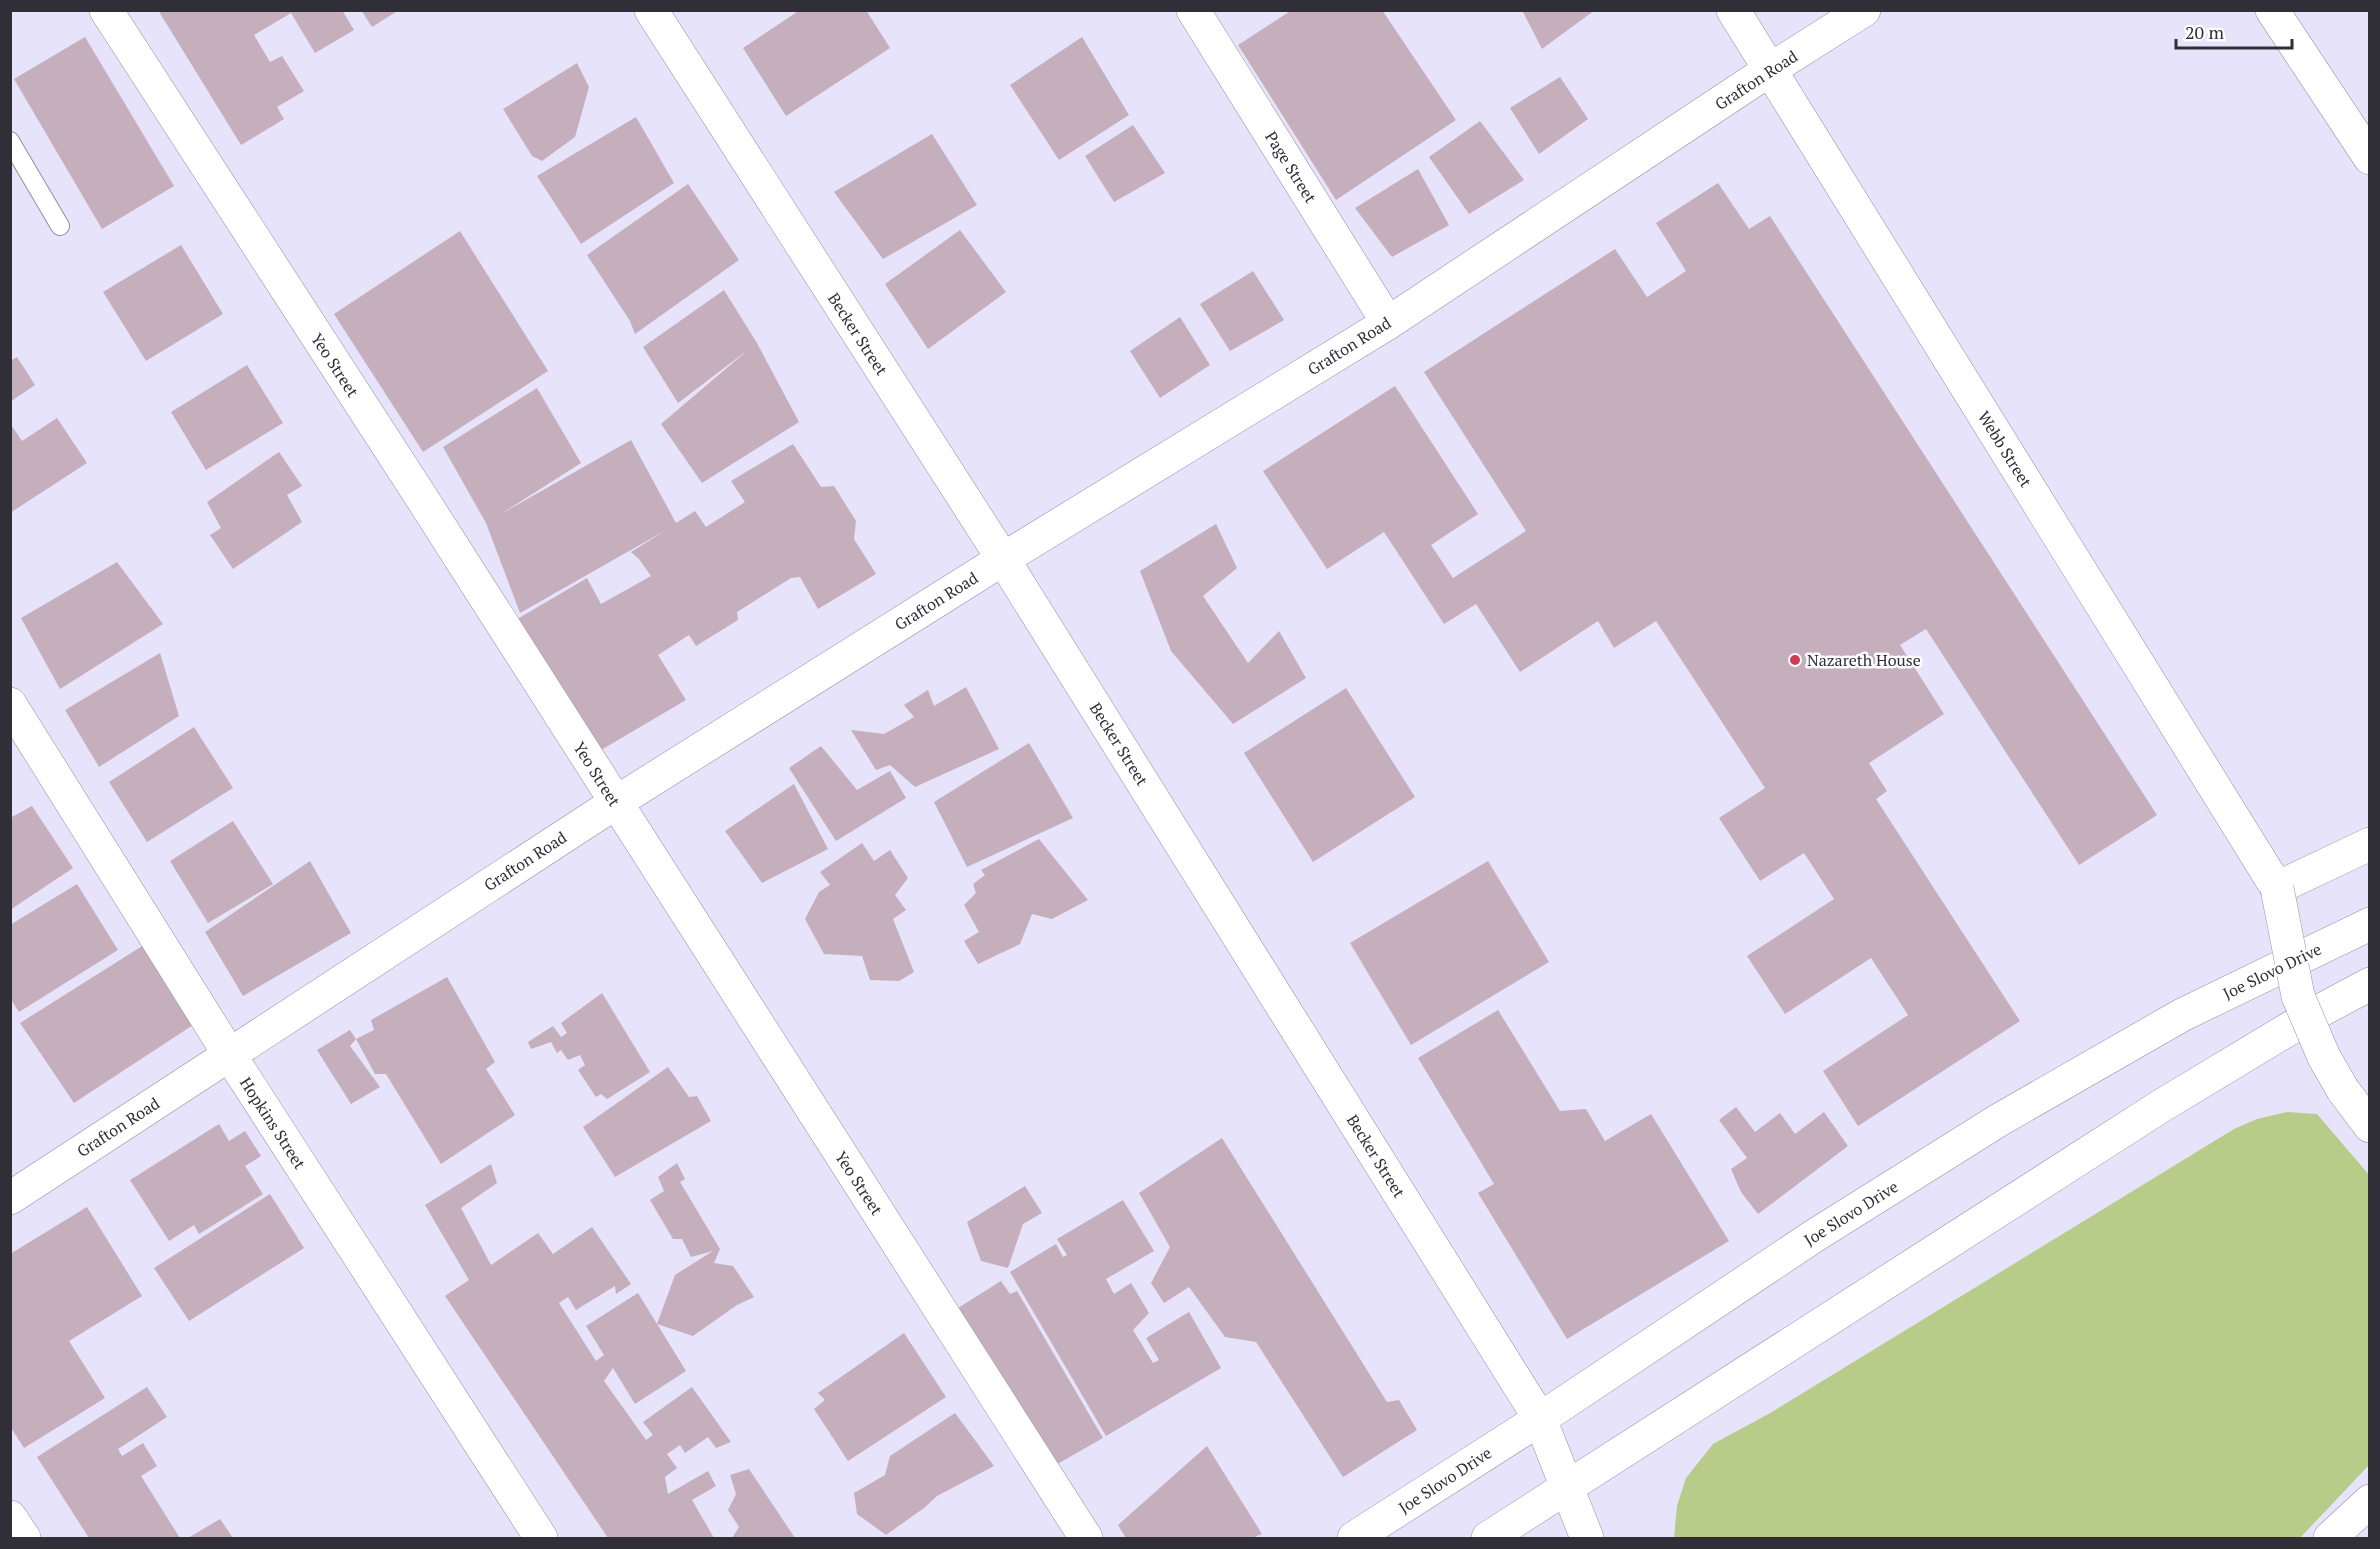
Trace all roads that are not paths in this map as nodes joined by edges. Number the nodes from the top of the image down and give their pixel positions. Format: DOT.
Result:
graph roads {
  1 [pos="106,10"];
  2 [pos="651,10"];
  3 [pos="1193,10"];
  4 [pos="1733,10"];
  5 [pos="1864,10"];
  6 [pos="2272,10"];
  7 [pos="1771,69"];
  8 [pos="10,141"];
  9 [pos="2370,158"];
  10 [pos="60,226"];
  11 [pos="1389,323"];
  12 [pos="1003,559"];
  13 [pos="10,704"];
  14 [pos="615,803"];
  15 [pos="2370,844"];
  16 [pos="2277,888"];
  17 [pos="2370,924"];
  18 [pos="2370,984"];
  19 [pos="229,1054"];
  20 [pos="2370,1126"];
  21 [pos="10,1198"];
  22 [pos="1540,1419"];
  23 [pos="1567,1488"];
  24 [pos="2370,1501"];
  25 [pos="10,1517"];
  26 [pos="24,1539"];
  27 [pos="541,1539"];
  28 [pos="1086,1539"];
  29 [pos="1354,1539"];
  30 [pos="1488,1539"];
  31 [pos="1587,1539"];
  32 [pos="2330,1539"];
  1 -- 14 [label="street, Yeo Street"];
  2 -- 12 [label="street, Becker Street"];
  3 -- 11 [label="street, Page Street"];
  4 -- 7 [label="street, Webb Street"];
  5 -- 7 [label="street, Grafton Road"];
  6 -- 9 [label="street"];
  7 -- 11 [label="street, Grafton Road"];
  7 -- 16 [label="street, Webb Street"];
  8 -- 10 [label="lane"];
  11 -- 12 [label="street, Grafton Road"];
  12 -- 14 [label="street, Grafton Road"];
  12 -- 22 [label="street, Becker Street"];
  13 -- 19 [label="street, Hopkins Street"];
  14 -- 19 [label="street, Grafton Road"];
  14 -- 28 [label="street, Yeo Street"];
  15 -- 16 [label="street"];
  16 -- 20 [label="street, bridge"];
  17 -- 22 [label="street, Joe Slovo Drive"];
  18 -- 23 [label="street"];
  19 -- 21 [label="street, Grafton Road"];
  19 -- 27 [label="street, Hopkins Street"];
  22 -- 23 [label="street, Becker Street"];
  22 -- 29 [label="street, Joe Slovo Drive"];
  23 -- 30 [label="street"];
  23 -- 31 [label="street, Becker Street"];
  24 -- 32 [label="street"];
  25 -- 26 [label="street"];
}
